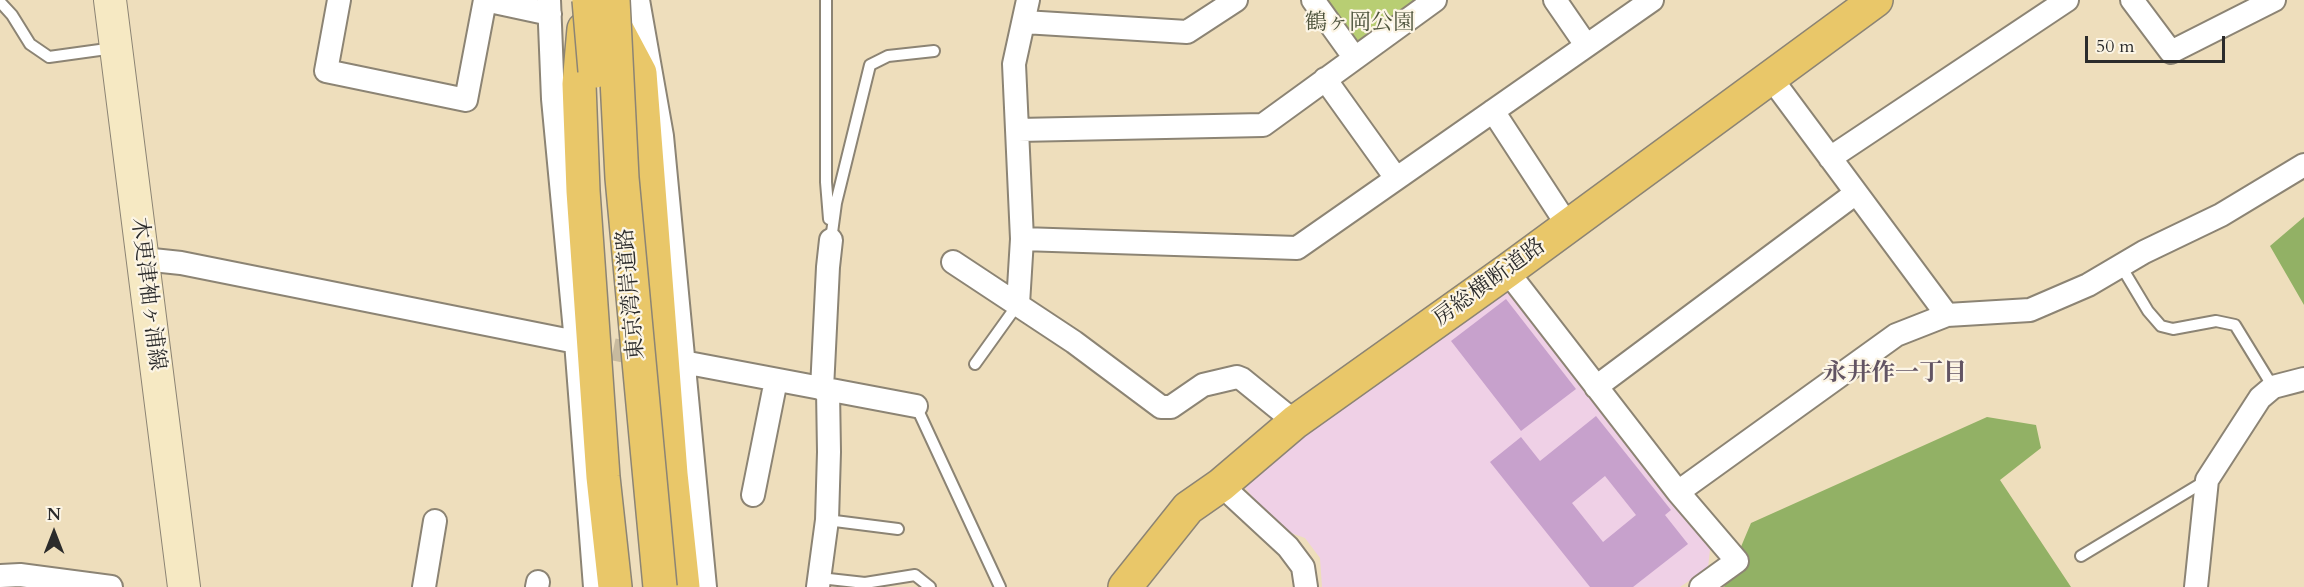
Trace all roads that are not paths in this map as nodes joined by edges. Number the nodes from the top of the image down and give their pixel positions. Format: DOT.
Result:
graph roads {
  1 [pos="110,0"];
  2 [pos="339,0"];
  3 [pos="485,0"];
  4 [pos="588,0"];
  5 [pos="638,0"];
  6 [pos="826,0"];
  7 [pos="1028,0"];
  8 [pos="1236,0"];
  9 [pos="1313,0"];
  10 [pos="1435,0"];
  11 [pos="1555,0"];
  12 [pos="1652,0"];
  13 [pos="2067,0"];
  14 [pos="2132,0"];
  15 [pos="2274,0"];
  16 [pos="0,2"];
  17 [pos="1861,4"];
  18 [pos="550,7"];
  19 [pos="613,12"];
  20 [pos="1023,22"];
  21 [pos="1586,45"];
  22 [pos="116,48"];
  23 [pos="934,51"];
  24 [pos="1354,57"];
  25 [pos="1770,78"];
  26 [pos="1325,79"];
  27 [pos="1492,111"];
  28 [pos="1018,130"];
  29 [pos="1830,158"];
  30 [pos="2304,165"];
  31 [pos="1396,178"];
  32 [pos="1856,193"];
  33 [pos="1568,226"];
  34 [pos="1022,239"];
  35 [pos="831,240"];
  36 [pos="143,259"];
  37 [pos="953,262"];
  38 [pos="2121,266"];
  39 [pos="1507,271"];
  40 [pos="1018,304"];
  41 [pos="1947,315"];
  42 [pos="576,342"];
  43 [pos="683,362"];
  44 [pos="975,364"];
  45 [pos="2304,379"];
  46 [pos="776,380"];
  47 [pos="1596,387"];
  48 [pos="2273,387"];
  49 [pos="825,389"];
  50 [pos="916,406"];
  51 [pos="1295,422"];
  52 [pos="2207,480"];
  53 [pos="1221,485"];
  54 [pos="1678,492"];
  55 [pos="753,495"];
  56 [pos="827,520"];
  57 [pos="435,521"];
  58 [pos="898,529"];
  59 [pos="2081,556"];
  60 [pos="0,576"];
  61 [pos="819,582"];
  62 [pos="181,586"];
  63 [pos="111,587"];
  64 [pos="424,587"];
  65 [pos="595,587"];
  66 [pos="615,587"];
  67 [pos="638,587"];
  68 [pos="660,587"];
  69 [pos="683,587"];
  70 [pos="705,587"];
  71 [pos="930,587"];
  72 [pos="1000,587"];
  73 [pos="1125,587"];
  74 [pos="1306,587"];
  75 [pos="1701,587"];
  76 [pos="2196,587"];
  1 -- 22 [label="main road, 木更津袖ヶ浦線"];
  2 -- 3 [label="street"];
  3 -- 18 [label="street"];
  4 -- 66 [label="highway"];
  4 -- 67 [label="highway, 東京湾岸道路, bridge"];
  5 -- 43 [label="street"];
  6 -- 35 [label="lane"];
  7 -- 20 [label="street"];
  8 -- 20 [label="street"];
  9 -- 24 [label="street"];
  10 -- 24 [label="street"];
  11 -- 21 [label="street"];
  12 -- 21 [label="street"];
  13 -- 29 [label="street"];
  14 -- 15 [label="street"];
  16 -- 22 [label="lane"];
  17 -- 25 [label="highway, 房総横断道路"];
  18 -- 42 [label="street"];
  19 -- 68 [label="highway, 東京湾岸道路, bridge"];
  19 -- 69 [label="highway"];
  20 -- 28 [label="street"];
  21 -- 27 [label="street"];
  22 -- 36 [label="main road, 木更津袖ヶ浦線"];
  23 -- 35 [label="lane"];
  24 -- 26 [label="street"];
  25 -- 29 [label="street"];
  25 -- 33 [label="highway, 房総横断道路"];
  26 -- 28 [label="street"];
  26 -- 31 [label="street"];
  27 -- 31 [label="street"];
  27 -- 33 [label="street"];
  28 -- 34 [label="street"];
  29 -- 32 [label="street"];
  30 -- 38 [label="street"];
  31 -- 34 [label="street"];
  32 -- 41 [label="street"];
  32 -- 47 [label="street"];
  33 -- 39 [label="highway, 房総横断道路"];
  34 -- 40 [label="street"];
  35 -- 49 [label="street"];
  36 -- 42 [label="street"];
  36 -- 62 [label="main road, 木更津袖ヶ浦線"];
  37 -- 40 [label="street"];
  38 -- 41 [label="street"];
  38 -- 48 [label="lane"];
  39 -- 47 [label="street"];
  39 -- 51 [label="highway, 房総横断道路"];
  40 -- 44 [label="lane"];
  40 -- 51 [label="street"];
  41 -- 54 [label="street"];
  42 -- 65 [label="street"];
  43 -- 46 [label="street"];
  43 -- 70 [label="street"];
  45 -- 48 [label="street"];
  46 -- 49 [label="street"];
  46 -- 55 [label="street"];
  47 -- 54 [label="street"];
  48 -- 52 [label="street"];
  49 -- 50 [label="street"];
  49 -- 56 [label="street"];
  50 -- 72 [label="lane"];
  51 -- 53 [label="highway, 房総横断道路"];
  52 -- 59 [label="lane"];
  52 -- 76 [label="street"];
  53 -- 73 [label="highway, 房総横断道路"];
  53 -- 74 [label="street"];
  54 -- 75 [label="street"];
  56 -- 58 [label="lane"];
  56 -- 61 [label="street"];
  57 -- 64 [label="street"];
  60 -- 63 [label="street"];
  61 -- 71 [label="lane"];
}
